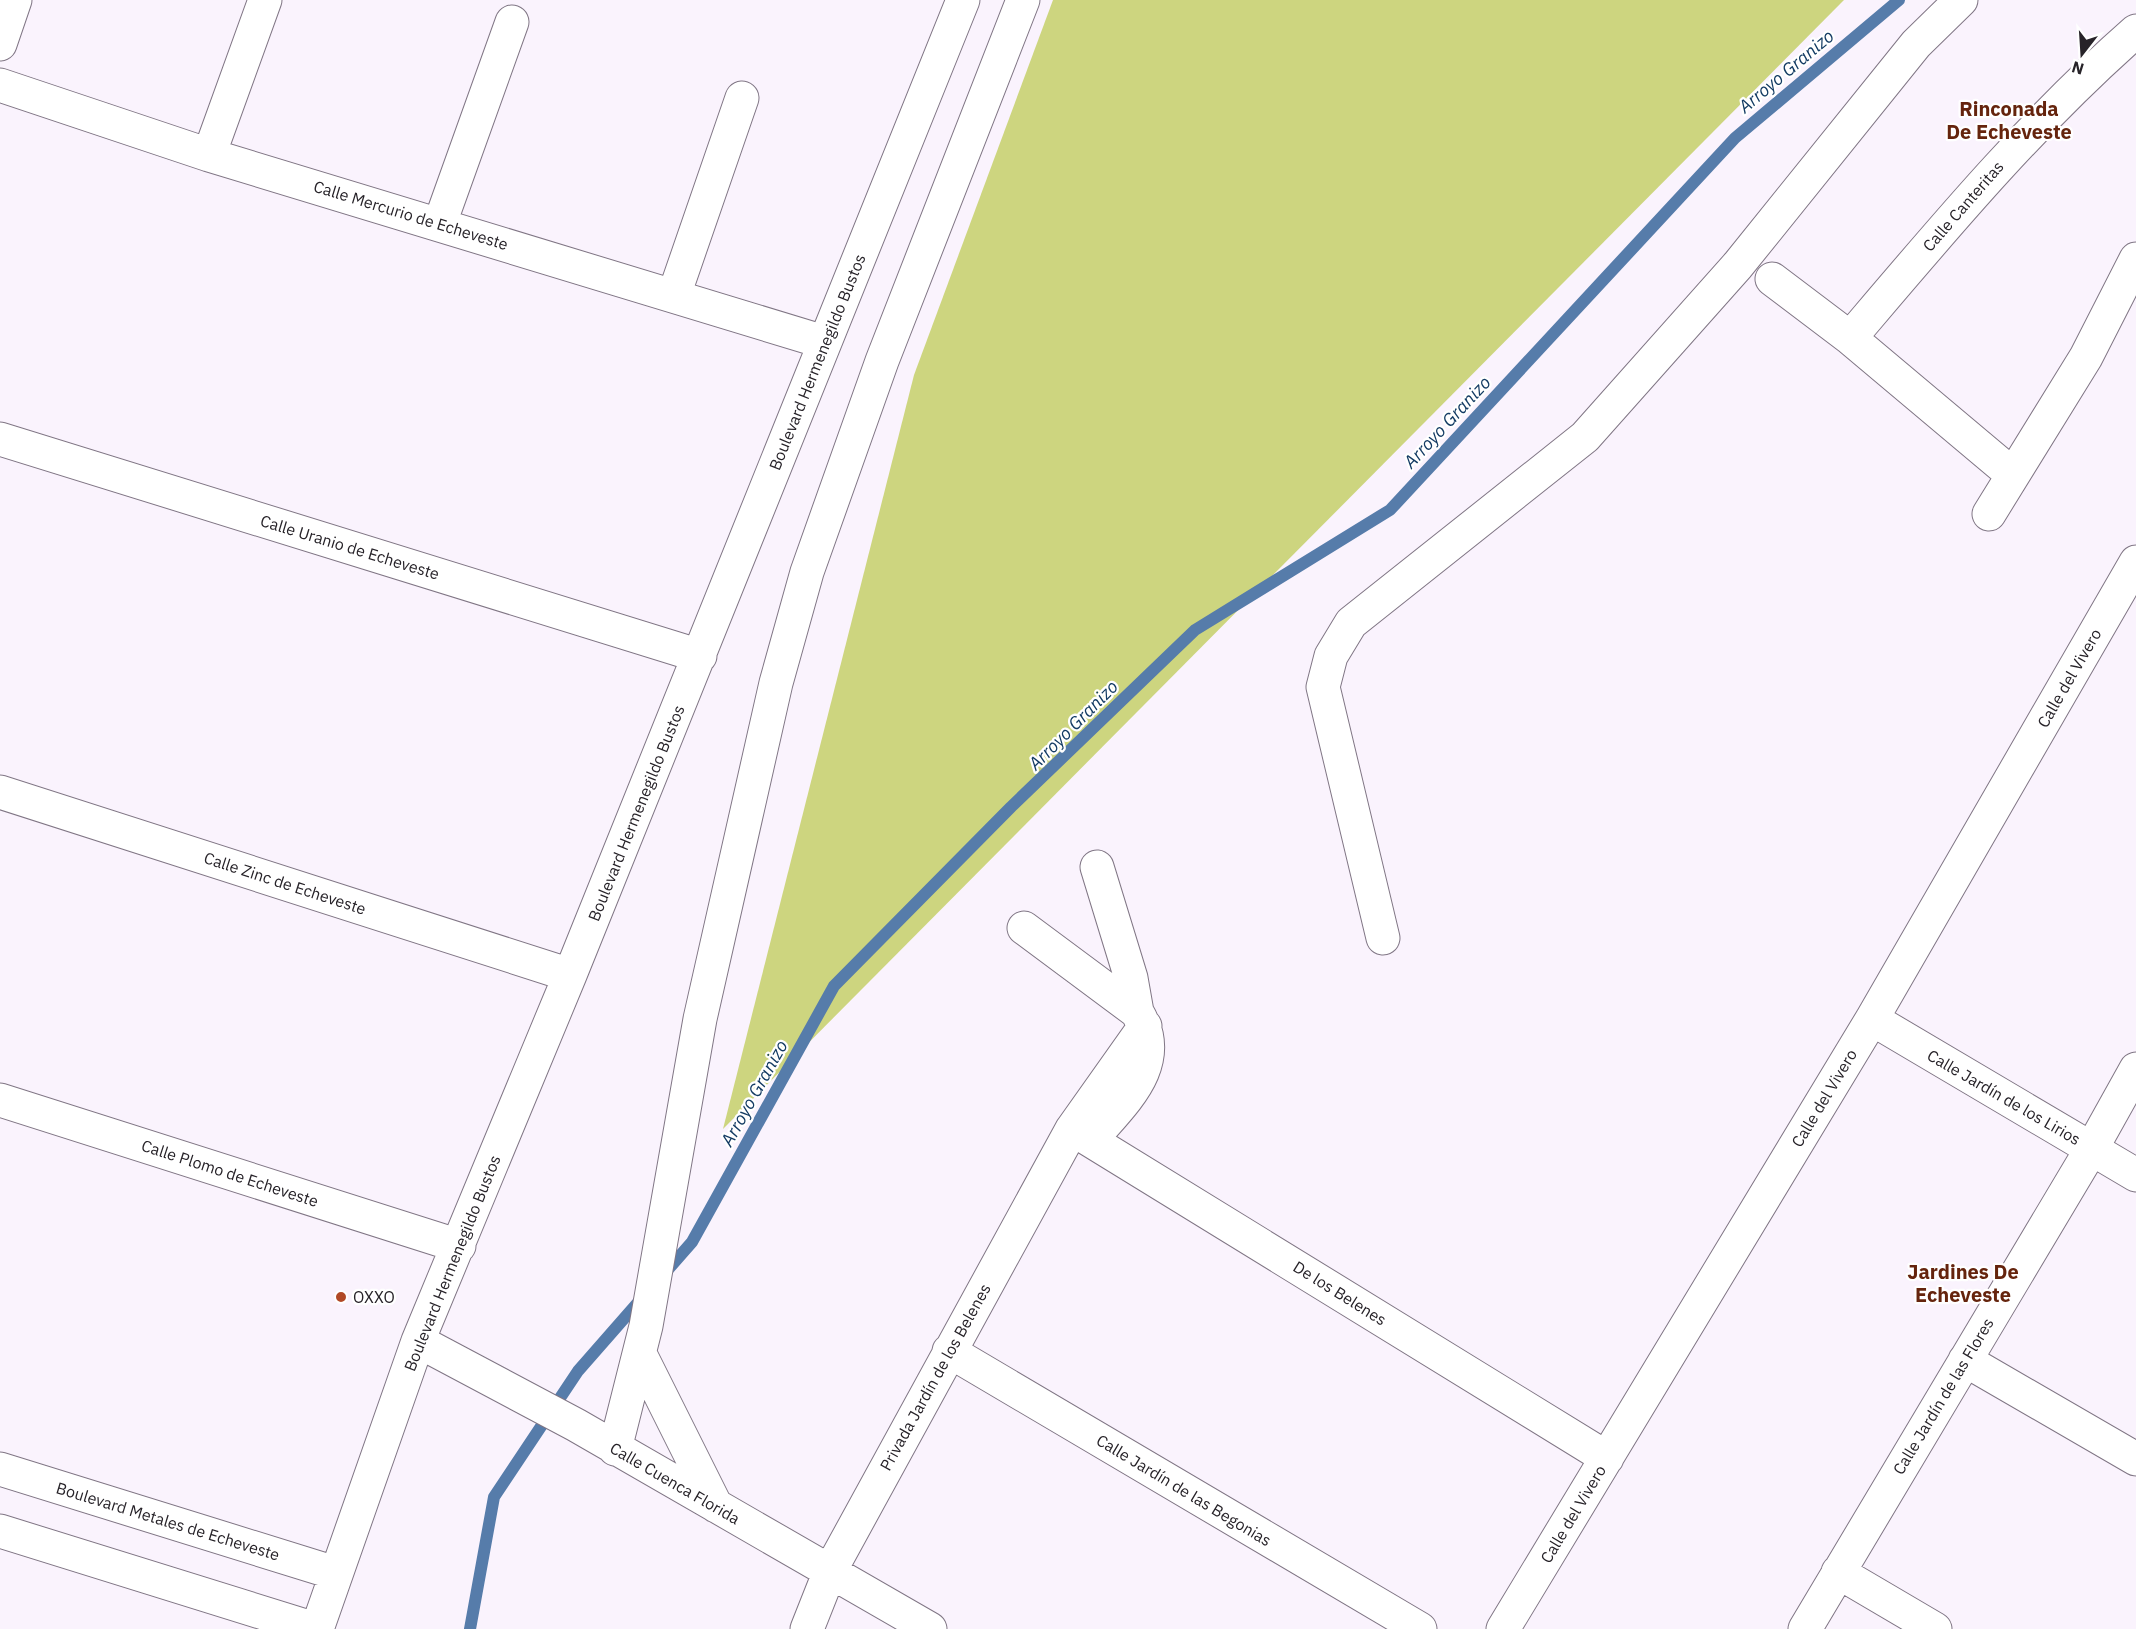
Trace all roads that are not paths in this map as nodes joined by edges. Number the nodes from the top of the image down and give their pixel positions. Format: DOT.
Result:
graph roads {
  1 [pos="15,0"];
  2 [pos="265,0"];
  3 [pos="963,0"];
  4 [pos="1023,0"];
  5 [pos="1961,0"];
  6 [pos="512,22"];
  7 [pos="2136,31"];
  8 [pos="0,44"];
  9 [pos="0,85"];
  10 [pos="742,98"];
  11 [pos="209,154"];
  12 [pos="440,223"];
  13 [pos="2136,259"];
  14 [pos="1772,279"];
  15 [pos="674,295"];
  16 [pos="1850,338"];
  17 [pos="824,342"];
  18 [pos="0,439"];
  19 [pos="2013,475"];
  20 [pos="1989,514"];
  21 [pos="2136,562"];
  22 [pos="700,656"];
  23 [pos="0,792"];
  24 [pos="1097,867"];
  25 [pos="1024,928"];
  26 [pos="1383,938"];
  27 [pos="570,975"];
  28 [pos="1141,1019"];
  29 [pos="1872,1019"];
  30 [pos="2136,1069"];
  31 [pos="0,1100"];
  32 [pos="1082,1134"];
  33 [pos="2092,1148"];
  34 [pos="2136,1175"];
  35 [pos="459,1246"];
  36 [pos="643,1340"];
  37 [pos="418,1341"];
  38 [pos="949,1351"];
  39 [pos="1965,1360"];
  40 [pos="615,1449"];
  41 [pos="1607,1458"];
  42 [pos="2136,1459"];
  43 [pos="0,1469"];
  44 [pos="716,1506"];
  45 [pos="0,1531"];
  46 [pos="830,1571"];
  47 [pos="1838,1572"];
  48 [pos="335,1573"];
  49 [pos="316,1629"];
  50 [pos="807,1629"];
  51 [pos="930,1629"];
  52 [pos="1420,1629"];
  53 [pos="1503,1629"];
  54 [pos="1805,1629"];
  55 [pos="1935,1629"];
  1 -- 8 [label="street"];
  2 -- 11 [label="street"];
  3 -- 17 [label="street, Boulevard Hermenegildo Bustos"];
  4 -- 36 [label="street"];
  5 -- 26 [label="street"];
  6 -- 12 [label="street"];
  7 -- 16 [label="street, Calle Canteritas"];
  9 -- 11 [label="street, Calle Mercurio de Echeveste"];
  10 -- 15 [label="street"];
  11 -- 12 [label="street, Calle Mercurio de Echeveste"];
  12 -- 15 [label="street, Calle Mercurio de Echeveste"];
  13 -- 19 [label="street"];
  14 -- 16 [label="street"];
  15 -- 17 [label="street, Calle Mercurio de Echeveste"];
  16 -- 19 [label="street"];
  17 -- 22 [label="street, Boulevard Hermenegildo Bustos"];
  18 -- 22 [label="street, Calle Uranio de Echeveste"];
  19 -- 20 [label="street"];
  21 -- 29 [label="street, Calle del Vivero"];
  22 -- 27 [label="street, Boulevard Hermenegildo Bustos"];
  23 -- 27 [label="street, Calle Zinc de Echeveste"];
  24 -- 28 [label="street"];
  25 -- 28 [label="street"];
  27 -- 35 [label="street, Boulevard Hermenegildo Bustos"];
  28 -- 32 [label="street, Privada Jardín de los Belenes"];
  29 -- 33 [label="street, Calle Jardín de los Lirios"];
  29 -- 41 [label="street, Calle del Vivero"];
  30 -- 33 [label="street, Calle Jardín de las Flores"];
  31 -- 35 [label="street, Calle Plomo de Echeveste"];
  32 -- 38 [label="street, Privada Jardín de los Belenes"];
  32 -- 41 [label="street, De los Belenes"];
  33 -- 34 [label="street, Calle Jardín de los Lirios"];
  33 -- 39 [label="street, Calle Jardín de las Flores"];
  35 -- 37 [label="street, Boulevard Hermenegildo Bustos"];
  36 -- 40 [label="street"];
  36 -- 44 [label="street"];
  37 -- 40 [label="street, Calle Cuenca Florida"];
  37 -- 48 [label="street, Boulevard Hermenegildo Bustos"];
  38 -- 46 [label="street, Privada Jardín de los Belenes"];
  38 -- 52 [label="street, Calle Jardín de las Begonias"];
  39 -- 42 [label="street"];
  39 -- 47 [label="street, Calle Jardín de las Flores"];
  40 -- 44 [label="street, Calle Cuenca Florida"];
  41 -- 53 [label="street, Calle del Vivero"];
  43 -- 48 [label="street, Boulevard Metales de Echeveste"];
  44 -- 46 [label="street, Calle Cuenca Florida"];
  45 -- 49 [label="street"];
  46 -- 50 [label="street, Privada Jardín de los Belenes"];
  46 -- 51 [label="street, Calle Cuenca Florida"];
  47 -- 54 [label="street, Calle Jardín de las Flores"];
  47 -- 55 [label="street"];
  48 -- 49 [label="street, Boulevard Hermenegildo Bustos"];
}
